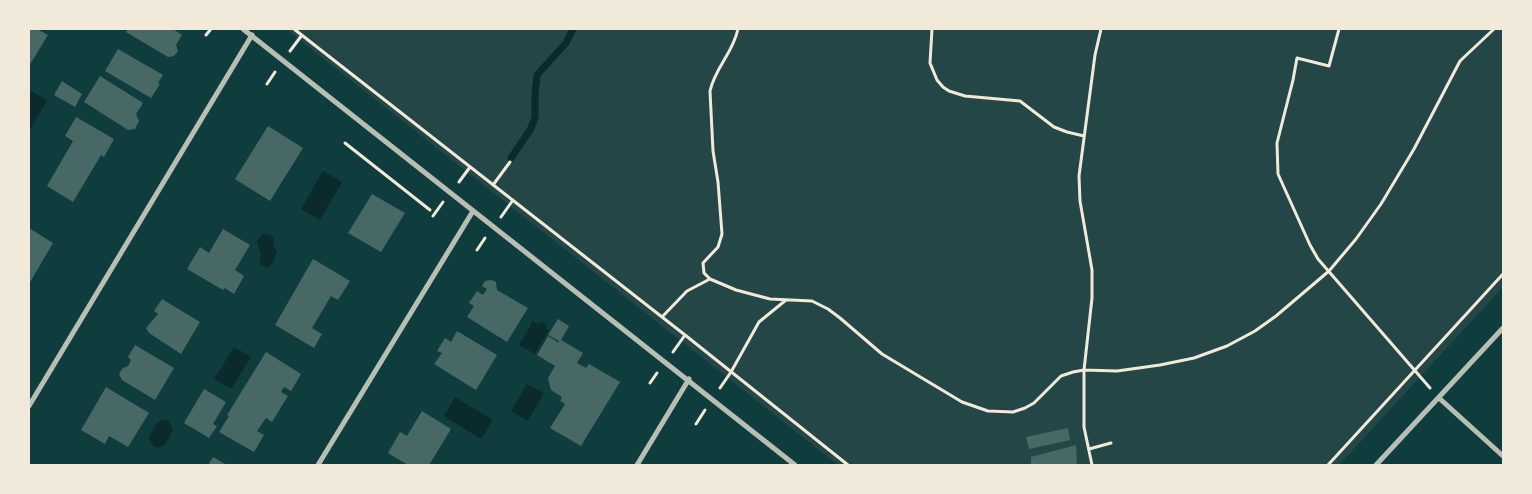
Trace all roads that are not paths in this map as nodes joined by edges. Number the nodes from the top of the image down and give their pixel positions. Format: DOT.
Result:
graph roads {
  1 [pos="244,29"];
  2 [pos="252,35"];
  3 [pos="473,210"];
  4 [pos="1503,328"];
  5 [pos="689,379"];
  6 [pos="1439,398"];
  7 [pos="29,406"];
  8 [pos="1503,456"];
  9 [pos="318,465"];
  10 [pos="637,465"];
  11 [pos="796,465"];
  12 [pos="1376,465"];
  1 -- 2 [label="street"];
  2 -- 3 [label="street"];
  2 -- 7 [label="street"];
  3 -- 5 [label="street"];
  3 -- 9 [label="street"];
  4 -- 6 [label="street"];
  5 -- 10 [label="street"];
  5 -- 11 [label="street"];
  6 -- 8 [label="street"];
  6 -- 12 [label="street"];
}
